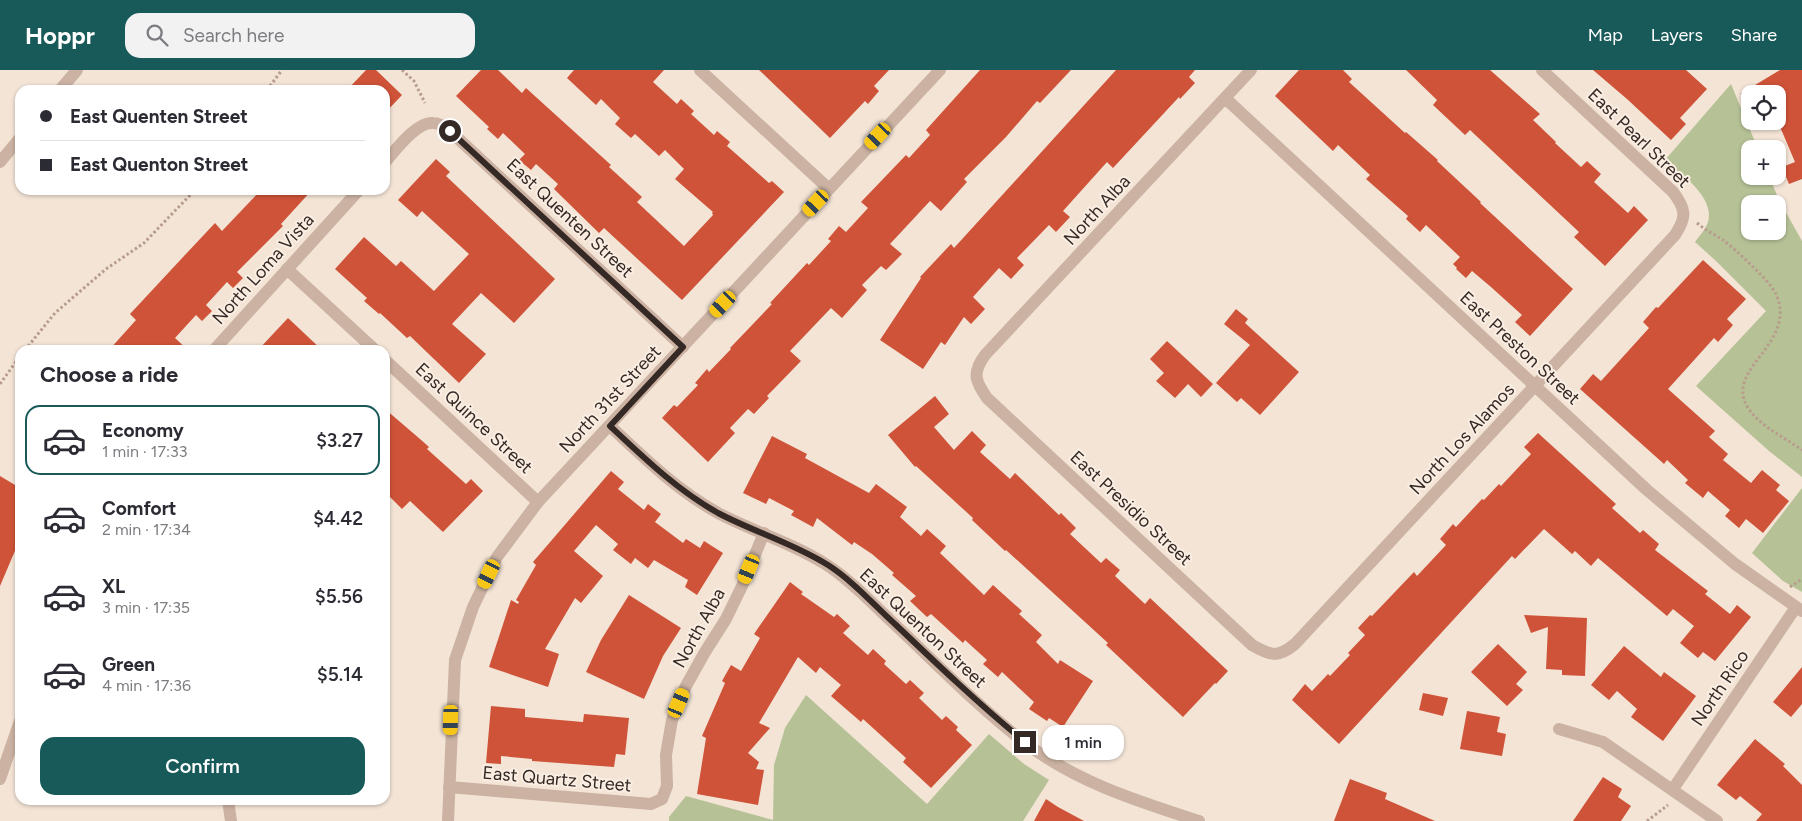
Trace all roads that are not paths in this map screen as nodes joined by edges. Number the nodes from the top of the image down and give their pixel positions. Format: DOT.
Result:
graph roads {
  1 [pos="77,70"];
  2 [pos="700,70"];
  3 [pos="940,70"];
  4 [pos="1251,70"];
  5 [pos="1542,70"];
  6 [pos="64,85"];
  7 [pos="1225,98"];
  8 [pos="15,144"];
  9 [pos="390,156"];
  10 [pos="0,162"];
  11 [pos="829,189"];
  12 [pos="354,195"];
  13 [pos="1685,214"];
  14 [pos="287,269"];
  15 [pos="219,345"];
  16 [pos="370,345"];
  17 [pos="683,347"];
  18 [pos="390,365"];
  19 [pos="976,376"];
  20 [pos="1535,386"];
  21 [pos="610,426"];
  22 [pos="538,502"];
  23 [pos="764,533"];
  24 [pos="1799,609"];
  25 [pos="1274,655"];
  26 [pos="1558,729"];
  27 [pos="15,735"];
  28 [pos="0,779"];
  29 [pos="449,787"];
  30 [pos="1675,791"];
  31 [pos="662,799"];
  32 [pos="229,805"];
  33 [pos="231,821"];
  34 [pos="448,821"];
  35 [pos="1199,821"];
  36 [pos="1716,821"];
  1 -- 6 [label="street"];
  2 -- 11 [label="street"];
  3 -- 11 [label="street, North 31st Street"];
  4 -- 7 [label="street, North Alba"];
  5 -- 13 [label="street, East Pearl Street"];
  7 -- 19 [label="street, North Alba"];
  7 -- 20 [label="street, East Preston Street"];
  8 -- 10 [label="street"];
  9 -- 17 [label="street, East Quenten Street"];
  11 -- 17 [label="street, North 31st Street"];
  12 -- 14 [label="street, North Loma Vista"];
  13 -- 20 [label="street, North Los Alamos"];
  14 -- 15 [label="street, North Loma Vista"];
  14 -- 16 [label="street"];
  17 -- 21 [label="street, North 31st Street"];
  18 -- 22 [label="street, East Quince Street"];
  19 -- 25 [label="street, East Presidio Street"];
  20 -- 24 [label="street, East Preston Street"];
  20 -- 25 [label="street, North Los Alamos"];
  21 -- 22 [label="street, North 31st Street"];
  21 -- 23 [label="street, East Quenton Street"];
  22 -- 29 [label="street, North 31st Street"];
  23 -- 31 [label="street, North Alba"];
  23 -- 35 [label="street, East Quenton Street"];
  24 -- 30 [label="street, North Rico"];
  26 -- 30 [label="street"];
  27 -- 28 [label="street"];
  29 -- 31 [label="street, East Quartz Street"];
  29 -- 34 [label="street, North 31st Street"];
  30 -- 36 [label="street"];
  32 -- 33 [label="street"];
}
